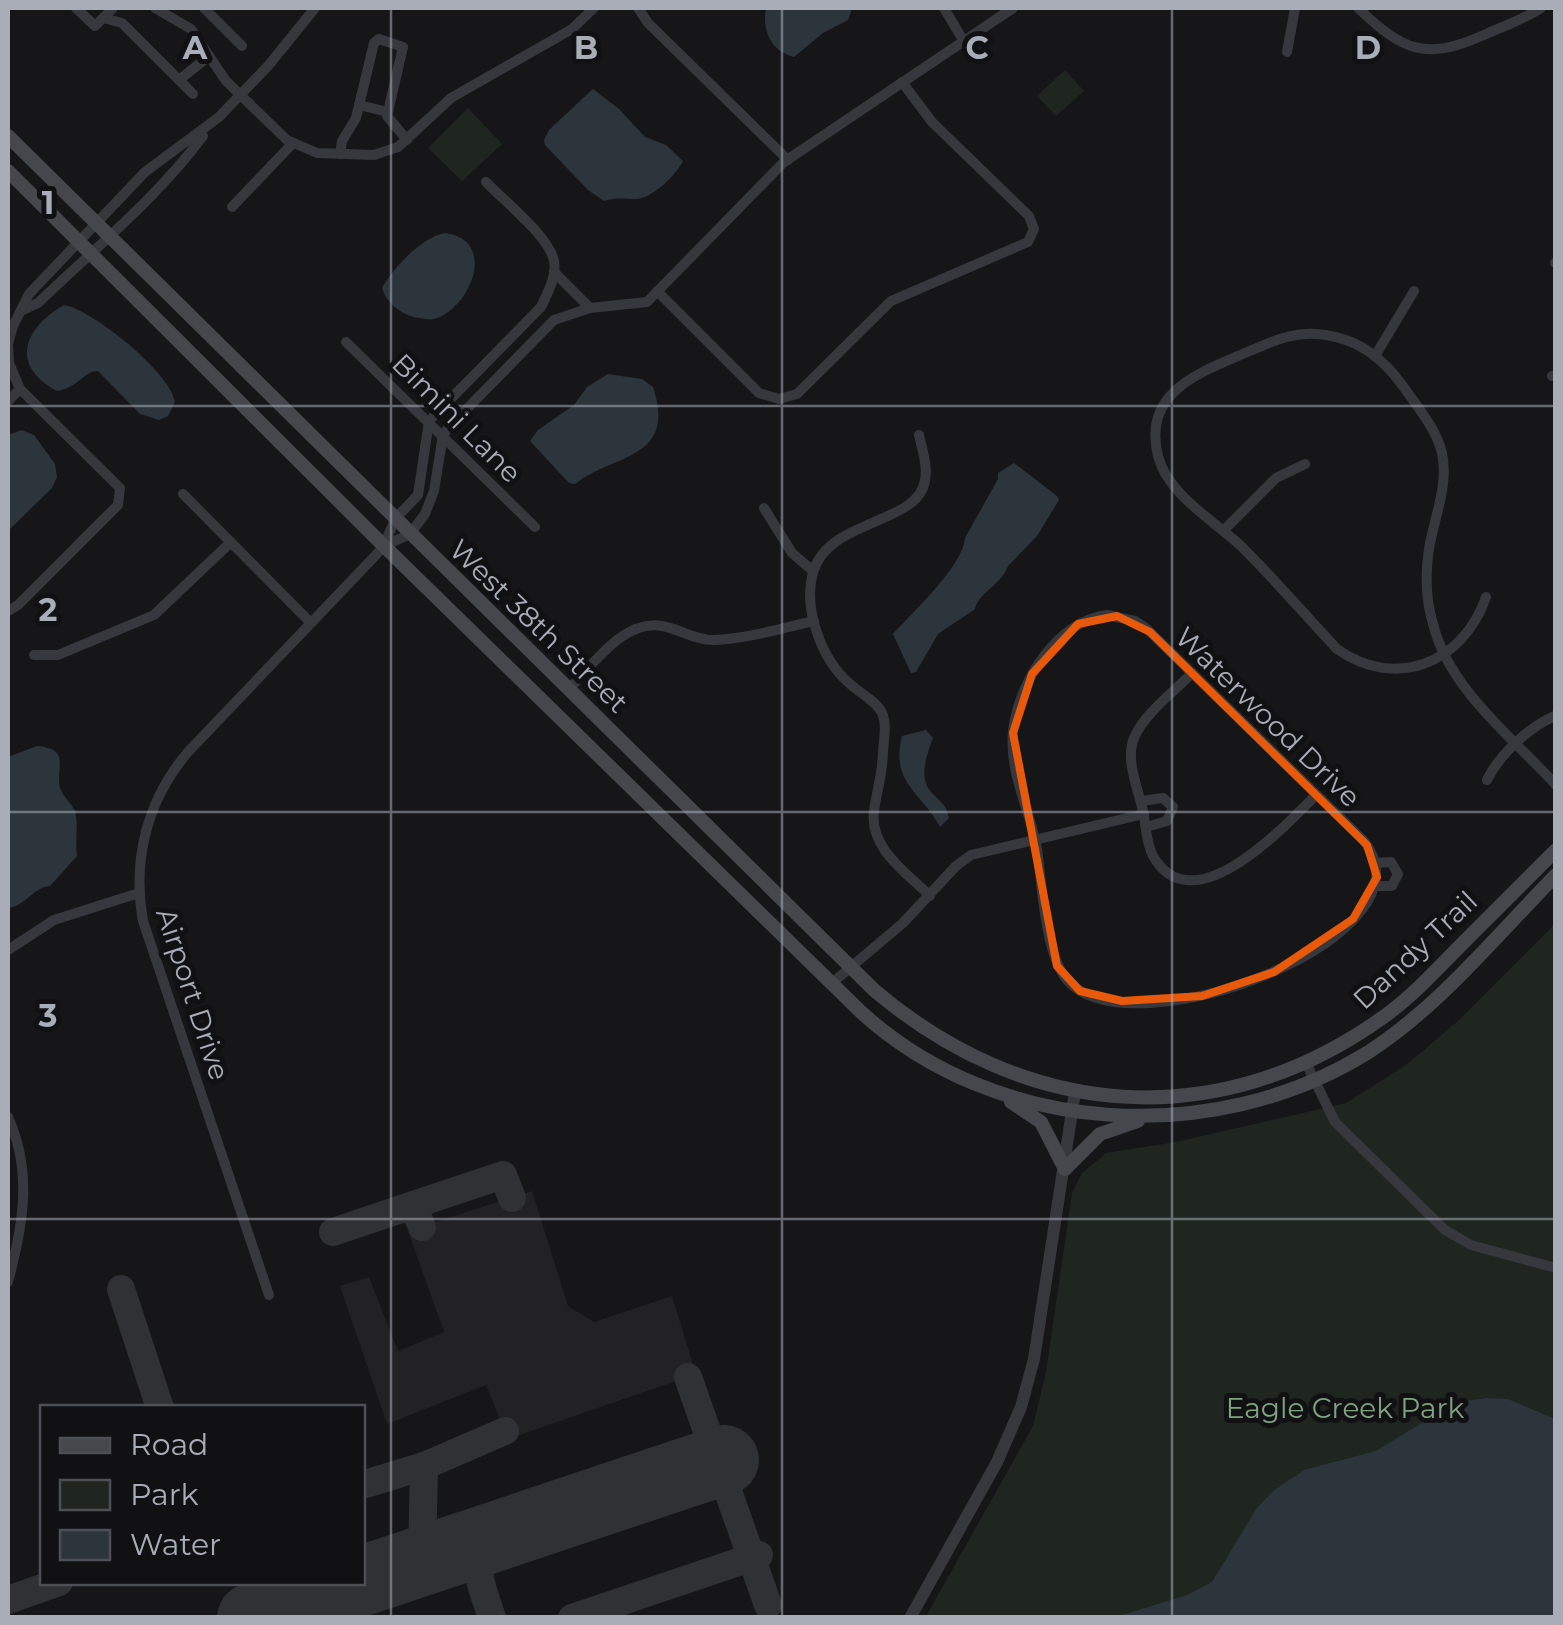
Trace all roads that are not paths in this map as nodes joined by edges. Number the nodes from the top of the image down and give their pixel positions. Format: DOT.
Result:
graph roads {
  1 [pos="76,8"];
  2 [pos="113,8"];
  3 [pos="156,8"];
  4 [pos="204,8"];
  5 [pos="315,8"];
  6 [pos="594,8"];
  7 [pos="638,8"];
  8 [pos="944,8"];
  9 [pos="1013,8"];
  10 [pos="1296,8"];
  11 [pos="1358,8"];
  12 [pos="1542,8"];
  13 [pos="103,18"];
  14 [pos="963,40"];
  15 [pos="242,46"];
  16 [pos="1287,52"];
  17 [pos="209,56"];
  18 [pos="180,80"];
  19 [pos="902,82"];
  20 [pos="193,94"];
  21 [pos="240,96"];
  22 [pos="359,105"];
  23 [pos="388,112"];
  24 [pos="209,127"];
  25 [pos="8,136"];
  26 [pos="407,140"];
  27 [pos="293,143"];
  28 [pos="340,154"];
  29 [pos="788,160"];
  30 [pos="8,171"];
  31 [pos="486,182"];
  32 [pos="232,207"];
  33 [pos="96,223"];
  34 [pos="110,237"];
  35 [pos="78,240"];
  36 [pos="91,254"];
  37 [pos="554,272"];
  38 [pos="658,291"];
  39 [pos="1414,291"];
  40 [pos="540,307"];
  41 [pos="590,308"];
  42 [pos="23,310"];
  43 [pos="554,320"];
  44 [pos="346,342"];
  45 [pos="1375,356"];
  46 [pos="20,389"];
  47 [pos="8,401"];
  48 [pos="429,421"];
  49 [pos="443,435"];
  50 [pos="919,435"];
  51 [pos="1306,464"];
  52 [pos="183,494"];
  53 [pos="764,508"];
  54 [pos="395,519"];
  55 [pos="535,527"];
  56 [pos="1224,530"];
  57 [pos="410,534"];
  58 [pos="231,542"];
  59 [pos="384,546"];
  60 [pos="813,570"];
  61 [pos="1486,597"];
  62 [pos="8,611"];
  63 [pos="814,621"];
  64 [pos="311,623"];
  65 [pos="1444,653"];
  66 [pos="34,655"];
  67 [pos="1192,673"];
  68 [pos="569,689"];
  69 [pos="1556,716"];
  70 [pos="1518,744"];
  71 [pos="1487,780"];
  72 [pos="1556,785"];
  73 [pos="1316,796"];
  74 [pos="1141,801"];
  75 [pos="1144,814"];
  76 [pos="1146,827"];
  77 [pos="1035,838"];
  78 [pos="1556,850"];
  79 [pos="1376,868"];
  80 [pos="1556,876"];
  81 [pos="1376,886"];
  82 [pos="140,893"];
  83 [pos="930,896"];
  84 [pos="8,950"];
  85 [pos="849,966"];
  86 [pos="832,983"];
  87 [pos="1306,1063"];
  88 [pos="1314,1081"];
  89 [pos="975,1083"];
  90 [pos="1075,1092"];
  91 [pos="1073,1110"];
  92 [pos="1151,1117"];
  93 [pos="8,1118"];
  94 [pos="1066,1169"];
  95 [pos="8,1215"];
  96 [pos="22,1216"];
  97 [pos="1556,1268"];
  98 [pos="8,1282"];
  99 [pos="269,1295"];
  100 [pos="910,1618"];
  1 -- 13 [label="street"];
  2 -- 13 [label="street"];
  3 -- 17 [label="street"];
  4 -- 15 [label="street"];
  5 -- 21 [label="street"];
  6 -- 26 [label="street"];
  7 -- 29 [label="street"];
  8 -- 14 [label="street"];
  9 -- 14 [label="street"];
  10 -- 16 [label="street"];
  11 -- 12 [label="street"];
  13 -- 18 [label="street"];
  14 -- 19 [label="street"];
  17 -- 18 [label="street"];
  17 -- 21 [label="street"];
  18 -- 20 [label="street"];
  19 -- 29 [label="street"];
  19 -- 38 [label="street"];
  21 -- 24 [label="street"];
  21 -- 27 [label="street"];
  22 -- 23 [label="street"];
  22 -- 23 [label="street"];
  22 -- 28 [label="street"];
  23 -- 26 [label="street"];
  24 -- 33 [label="street"];
  24 -- 34 [label="street"];
  25 -- 33 [label="main road, West 38th Street"];
  26 -- 28 [label="street"];
  27 -- 28 [label="street"];
  27 -- 32 [label="street"];
  29 -- 38 [label="street"];
  30 -- 35 [label="main road, West 38th Street"];
  31 -- 37 [label="street"];
  33 -- 34 [label="main road, West 38th Street"];
  33 -- 35 [label="street"];
  34 -- 36 [label="street"];
  34 -- 54 [label="main road, West 38th Street"];
  35 -- 36 [label="main road, West 38th Street"];
  35 -- 42 [label="street"];
  36 -- 42 [label="street"];
  36 -- 59 [label="main road, West 38th Street"];
  37 -- 40 [label="street"];
  37 -- 41 [label="street"];
  38 -- 41 [label="street"];
  39 -- 45 [label="street"];
  40 -- 43 [label="street"];
  40 -- 48 [label="street"];
  41 -- 43 [label="street"];
  42 -- 46 [label="street"];
  43 -- 49 [label="street"];
  44 -- 48 [label="street, Bimini Lane"];
  45 -- 56 [label="street"];
  45 -- 65 [label="street"];
  46 -- 47 [label="street"];
  46 -- 62 [label="street"];
  48 -- 49 [label="street, Bimini Lane"];
  48 -- 54 [label="street"];
  49 -- 55 [label="street, Bimini Lane"];
  49 -- 57 [label="street"];
  50 -- 60 [label="street"];
  51 -- 56 [label="street"];
  52 -- 58 [label="street"];
  53 -- 60 [label="street"];
  54 -- 57 [label="main road, West 38th Street"];
  54 -- 59 [label="street"];
  56 -- 65 [label="street"];
  57 -- 59 [label="street"];
  57 -- 68 [label="main road, West 38th Street"];
  58 -- 64 [label="street"];
  58 -- 66 [label="street"];
  59 -- 64 [label="street, Airport Drive"];
  59 -- 86 [label="main road, West 38th Street"];
  60 -- 63 [label="street"];
  61 -- 65 [label="street"];
  63 -- 68 [label="street"];
  63 -- 83 [label="street"];
  64 -- 82 [label="street, Airport Drive"];
  65 -- 70 [label="street"];
  67 -- 73 [label="street, Waterwood Drive"];
  67 -- 74 [label="street"];
  67 -- 77 [label="street, Waterwood Drive"];
  68 -- 85 [label="main road, West 38th Street"];
  69 -- 70 [label="street"];
  70 -- 71 [label="street"];
  70 -- 72 [label="street"];
  73 -- 76 [label="street"];
  73 -- 79 [label="street, Waterwood Drive"];
  74 -- 75 [label="street"];
  74 -- 76 [label="street"];
  75 -- 76 [label="street"];
  75 -- 77 [label="street"];
  77 -- 81 [label="street"];
  77 -- 83 [label="street"];
  78 -- 87 [label="main road, Dandy Trail"];
  79 -- 81 [label="street"];
  79 -- 81 [label="street, Waterwood Drive"];
  80 -- 88 [label="main road, Dandy Trail"];
  82 -- 84 [label="street"];
  82 -- 99 [label="street, Airport Drive"];
  83 -- 85 [label="street"];
  85 -- 86 [label="street"];
  85 -- 90 [label="main road, West 38th Street"];
  86 -- 89 [label="main road, West 38th Street"];
  87 -- 88 [label="street"];
  87 -- 90 [label="main road, Dandy Trail"];
  88 -- 92 [label="main road, Dandy Trail"];
  88 -- 97 [label="street"];
  89 -- 91 [label="main road, West 38th Street"];
  89 -- 94 [label="main road"];
  90 -- 91 [label="street"];
  91 -- 92 [label="main road, Dandy Trail"];
  91 -- 94 [label="street"];
  92 -- 94 [label="main road"];
  93 -- 96 [label="street"];
  94 -- 100 [label="street"];
  95 -- 96 [label="street"];
  96 -- 98 [label="street"];
}
